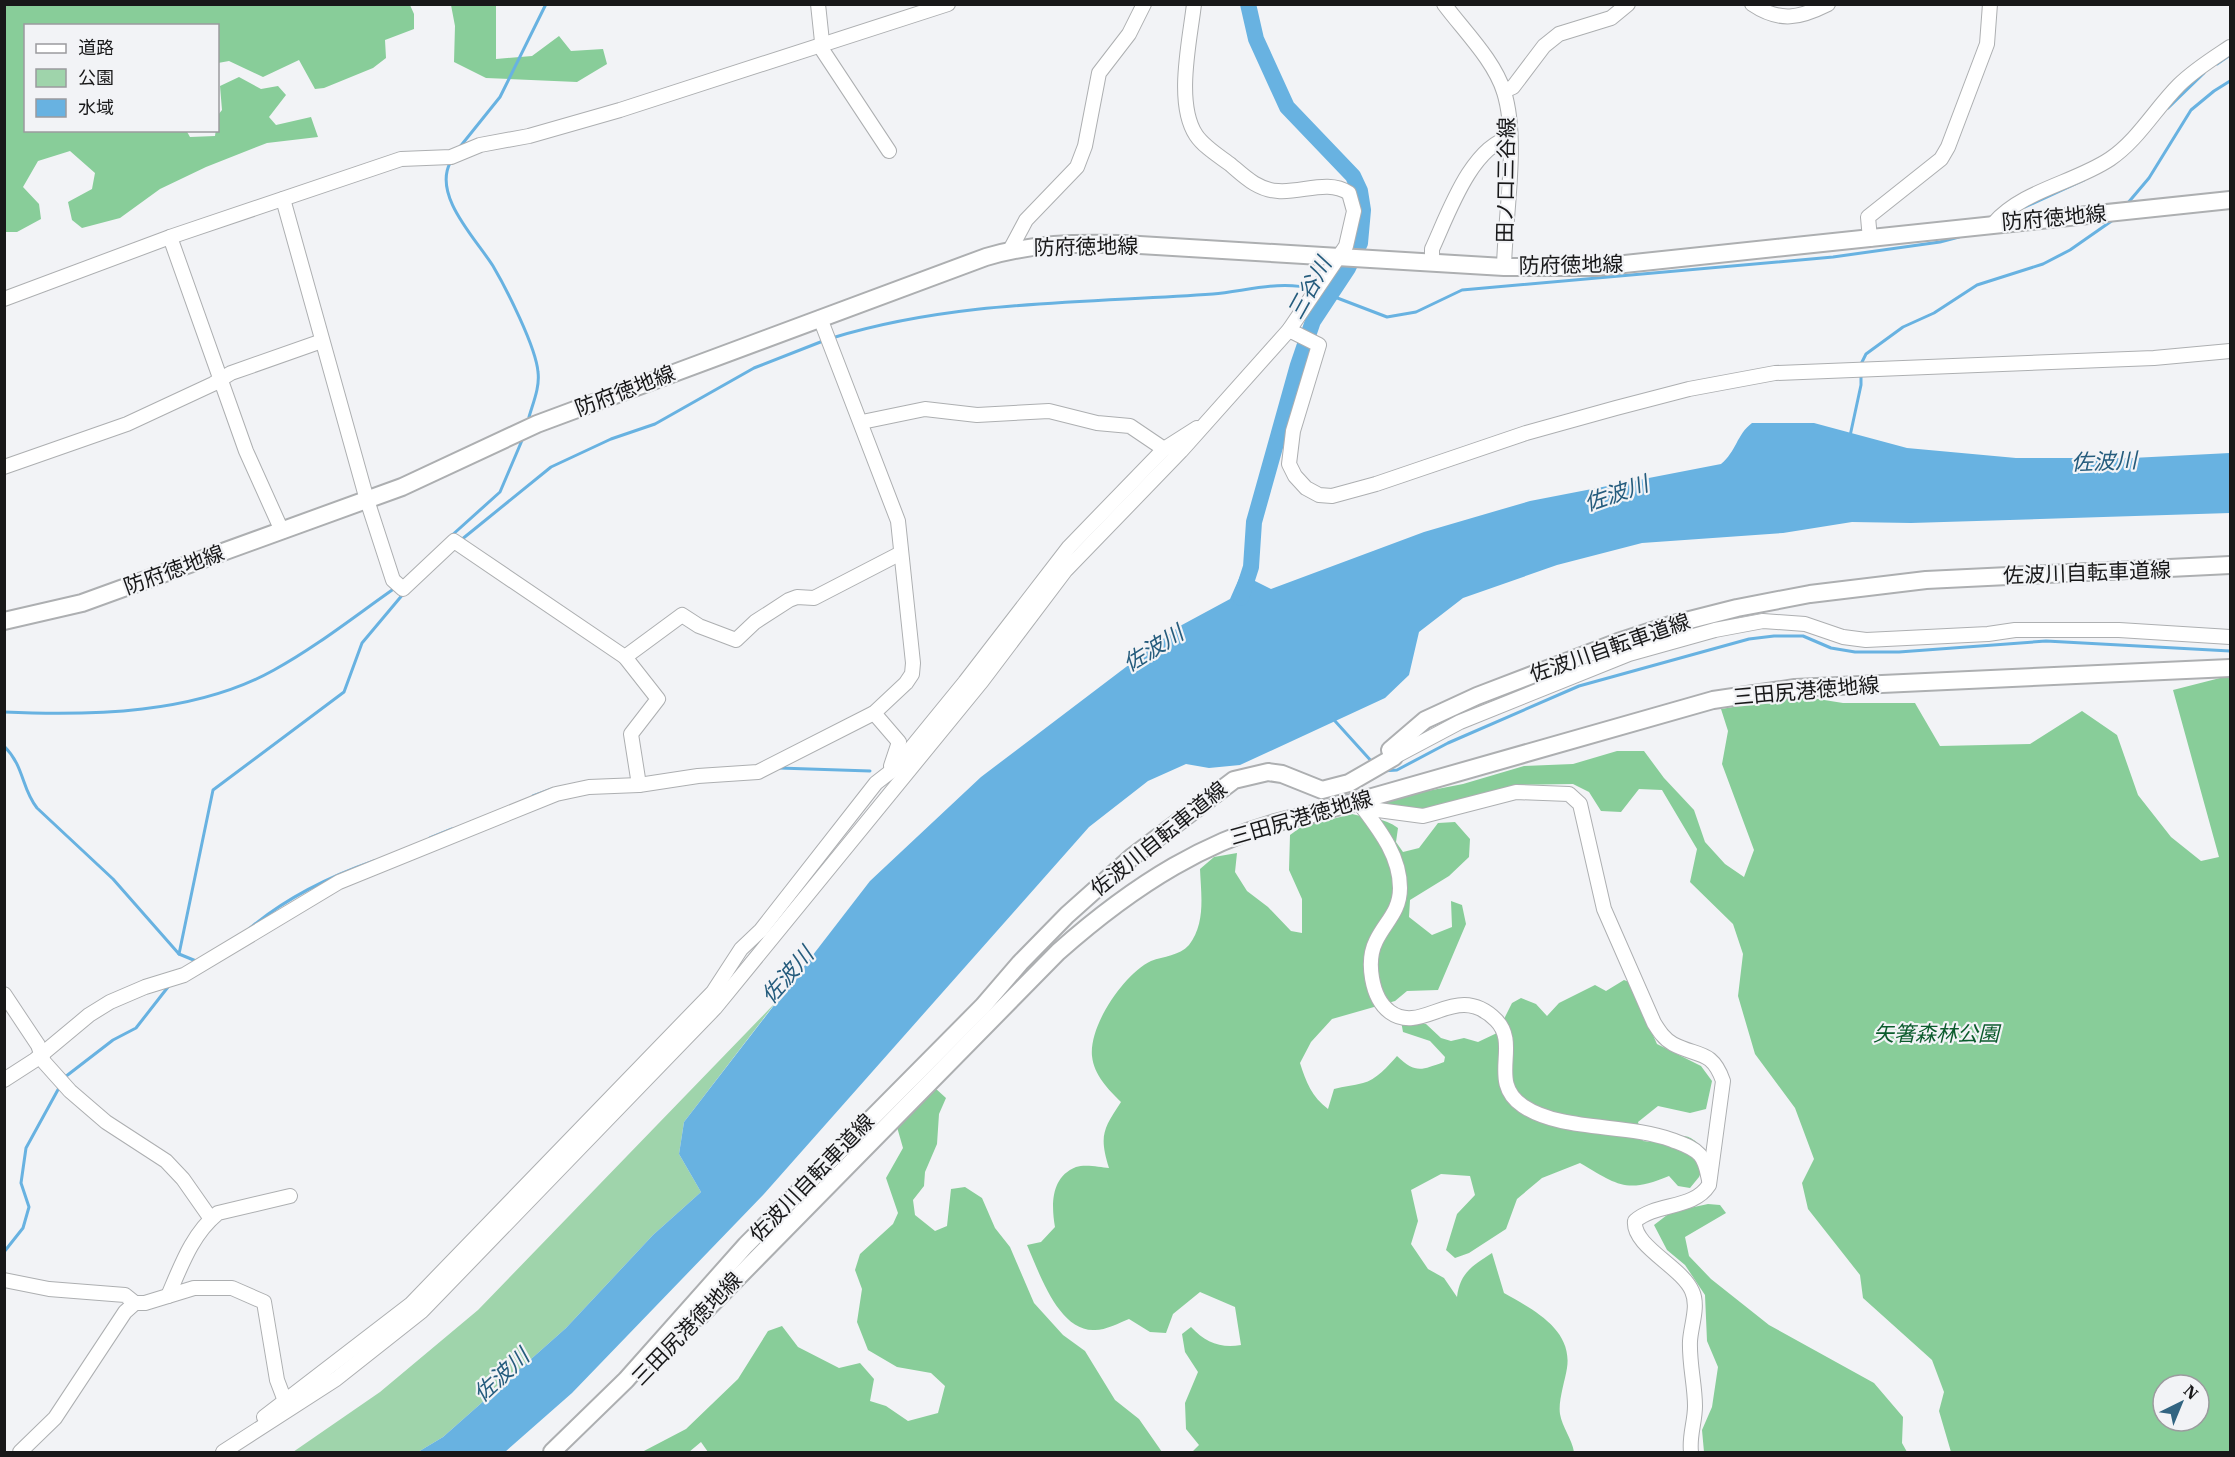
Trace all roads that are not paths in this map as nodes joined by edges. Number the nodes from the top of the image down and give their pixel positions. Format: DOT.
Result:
graph roads {
  1 [pos="818,4"];
  2 [pos="948,4"];
  3 [pos="1144,4"];
  4 [pos="1194,4"];
  5 [pos="1444,4"];
  6 [pos="1628,4"];
  7 [pos="1752,4"];
  8 [pos="1828,4"];
  9 [pos="1990,4"];
  10 [pos="823,44"];
  11 [pos="2230,47"];
  12 [pos="1504,91"];
  13 [pos="1510,138"];
  14 [pos="889,151"];
  15 [pos="283,199"];
  16 [pos="2230,200"];
  17 [pos="1994,224"];
  18 [pos="170,237"];
  19 [pos="1870,239"];
  20 [pos="1010,250"];
  21 [pos="1348,257"];
  22 [pos="1432,262"];
  23 [pos="1504,267"];
  24 [pos="4,299"];
  25 [pos="820,318"];
  26 [pos="1293,333"];
  27 [pos="322,341"];
  28 [pos="2230,351"];
  29 [pos="220,379"];
  30 [pos="862,422"];
  31 [pos="1202,429"];
  32 [pos="1164,449"];
  33 [pos="4,467"];
  34 [pos="367,500"];
  35 [pos="282,531"];
  36 [pos="901,553"];
  37 [pos="2230,565"];
  38 [pos="4,621"];
  39 [pos="2230,637"];
  40 [pos="625,657"];
  41 [pos="2230,669"];
  42 [pos="874,713"];
  43 [pos="1391,759"];
  44 [pos="887,774"];
  45 [pos="1365,774"];
  46 [pos="639,782"];
  47 [pos="1377,796"];
  48 [pos="1360,804"];
  49 [pos="866,822"];
  50 [pos="764,948"];
  51 [pos="726,972"];
  52 [pos="4,994"];
  53 [pos="42,1055"];
  54 [pos="924,1062"];
  55 [pos="937,1074"];
  56 [pos="4,1080"];
  57 [pos="1709,1185"];
  58 [pos="290,1196"];
  59 [pos="211,1219"];
  60 [pos="746,1245"];
  61 [pos="733,1278"];
  62 [pos="4,1280"];
  63 [pos="706,1294"];
  64 [pos="168,1296"];
  65 [pos="135,1303"];
  66 [pos="285,1401"];
  67 [pos="251,1434"];
  68 [pos="20,1452"];
  69 [pos="223,1452"];
  70 [pos="552,1452"];
  71 [pos="566,1452"];
  72 [pos="1691,1452"];
  1 -- 10 [label="street"];
  2 -- 10 [label="street"];
  3 -- 20 [label="street"];
  4 -- 21 [label="street"];
  5 -- 12 [label="street, 田ノ口三谷線"];
  6 -- 12 [label="street"];
  7 -- 8 [label="street"];
  9 -- 19 [label="street"];
  10 -- 14 [label="street"];
  10 -- 15 [label="street"];
  11 -- 17 [label="street"];
  12 -- 13 [label="street, 田ノ口三谷線"];
  13 -- 22 [label="street"];
  13 -- 23 [label="street, 田ノ口三谷線"];
  15 -- 18 [label="street"];
  15 -- 27 [label="street"];
  16 -- 17 [label="main road, 防府徳地線"];
  17 -- 19 [label="main road, 防府徳地線"];
  18 -- 24 [label="street"];
  18 -- 29 [label="street"];
  19 -- 23 [label="main road, 防府徳地線"];
  20 -- 21 [label="main road, 防府徳地線"];
  20 -- 25 [label="main road, 防府徳地線"];
  21 -- 22 [label="main road, 防府徳地線"];
  21 -- 26 [label="street"];
  22 -- 23 [label="main road, 防府徳地線"];
  25 -- 30 [label="street"];
  25 -- 34 [label="main road, 防府徳地線"];
  26 -- 28 [label="street"];
  26 -- 31 [label="street"];
  27 -- 29 [label="street"];
  27 -- 34 [label="street"];
  29 -- 33 [label="street"];
  29 -- 35 [label="street"];
  30 -- 32 [label="street"];
  30 -- 36 [label="street"];
  31 -- 32 [label="street"];
  31 -- 49 [label="street"];
  32 -- 44 [label="street"];
  34 -- 35 [label="main road, 防府徳地線"];
  34 -- 40 [label="street"];
  35 -- 38 [label="main road, 防府徳地線"];
  36 -- 40 [label="street"];
  36 -- 42 [label="street"];
  37 -- 43 [label="main road, 佐波川自転車道線"];
  39 -- 43 [label="street"];
  40 -- 46 [label="street"];
  41 -- 47 [label="main road, 三田尻港徳地線"];
  42 -- 44 [label="street"];
  42 -- 46 [label="street"];
  43 -- 45 [label="main road, 佐波川自転車道線"];
  44 -- 49 [label="street"];
  44 -- 51 [label="street"];
  45 -- 47 [label="street"];
  45 -- 54 [label="main road, 佐波川自転車道線"];
  46 -- 53 [label="street"];
  47 -- 48 [label="main road, 三田尻港徳地線"];
  48 -- 55 [label="main road, 三田尻港徳地線"];
  48 -- 57 [label="street"];
  48 -- 57 [label="street"];
  49 -- 50 [label="street"];
  50 -- 51 [label="street"];
  50 -- 67 [label="street"];
  51 -- 66 [label="street"];
  52 -- 53 [label="street"];
  53 -- 56 [label="street"];
  53 -- 59 [label="street"];
  54 -- 55 [label="street"];
  54 -- 60 [label="main road, 佐波川自転車道線"];
  55 -- 61 [label="main road, 三田尻港徳地線"];
  57 -- 72 [label="street"];
  58 -- 59 [label="street"];
  59 -- 64 [label="street"];
  60 -- 61 [label="street"];
  60 -- 63 [label="main road, 佐波川自転車道線"];
  61 -- 63 [label="street"];
  61 -- 71 [label="main road, 三田尻港徳地線"];
  62 -- 65 [label="street"];
  63 -- 70 [label="main road, 佐波川自転車道線"];
  64 -- 65 [label="street"];
  64 -- 66 [label="street"];
  65 -- 68 [label="street"];
  66 -- 67 [label="street"];
  67 -- 69 [label="street"];
}
